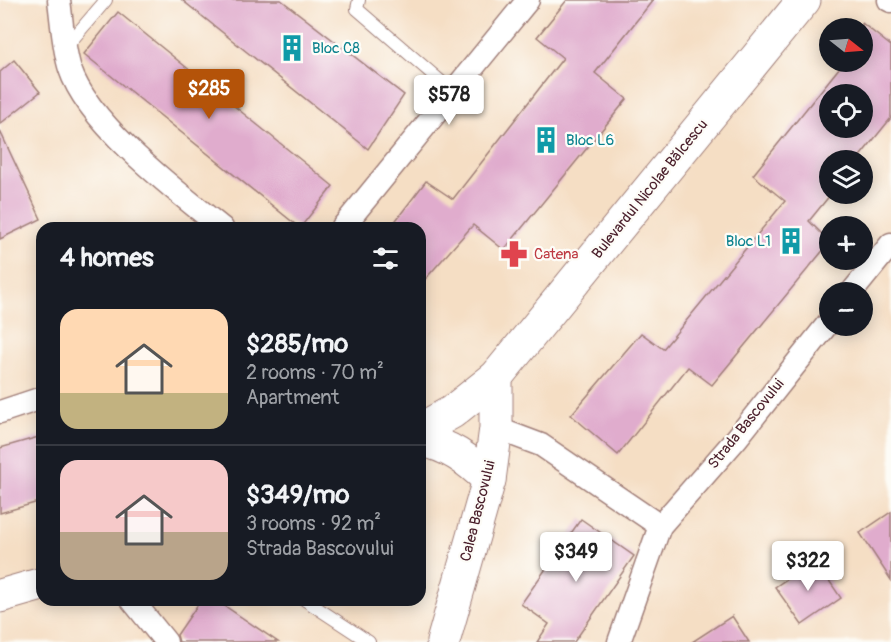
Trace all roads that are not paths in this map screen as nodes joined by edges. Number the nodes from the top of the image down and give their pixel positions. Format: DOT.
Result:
graph roads {
  1 [pos="59,0"];
  2 [pos="106,0"];
  3 [pos="346,0"];
  4 [pos="528,0"];
  5 [pos="804,0"];
  6 [pos="358,4"];
  7 [pos="66,47"];
  8 [pos="452,91"];
  9 [pos="215,222"];
  10 [pos="347,222"];
  11 [pos="891,244"];
  12 [pos="860,282"];
  13 [pos="819,335"];
  14 [pos="496,377"];
  15 [pos="36,400"];
  16 [pos="0,412"];
  17 [pos="426,427"];
  18 [pos="496,428"];
  19 [pos="426,440"];
  20 [pos="489,480"];
  21 [pos="660,526"];
  22 [pos="36,586"];
  23 [pos="0,596"];
  24 [pos="137,606"];
  25 [pos="314,606"];
  26 [pos="166,642"];
  27 [pos="369,642"];
  28 [pos="443,642"];
  29 [pos="619,642"];
  1 -- 7 [label="street"];
  2 -- 7 [label="lane"];
  3 -- 6 [label="lane"];
  4 -- 8 [label="street"];
  5 -- 14 [label="main road, Bulevardul Nicolae Bălcescu"];
  6 -- 8 [label="lane"];
  7 -- 9 [label="street"];
  8 -- 10 [label="street"];
  11 -- 12 [label="street"];
  13 -- 21 [label="street, Strada Bascovului"];
  14 -- 17 [label="main road, Bulevardul Nicolae Bălcescu"];
  14 -- 18 [label="main road, Calea Bascovului"];
  15 -- 16 [label="street"];
  18 -- 20 [label="main road, Calea Bascovului"];
  18 -- 21 [label="street"];
  19 -- 20 [label="main road"];
  20 -- 28 [label="main road, Calea Bascovului"];
  21 -- 29 [label="street, Strada Bascovului"];
  22 -- 23 [label="main road"];
  24 -- 26 [label="street"];
  25 -- 27 [label="lane"];
}
